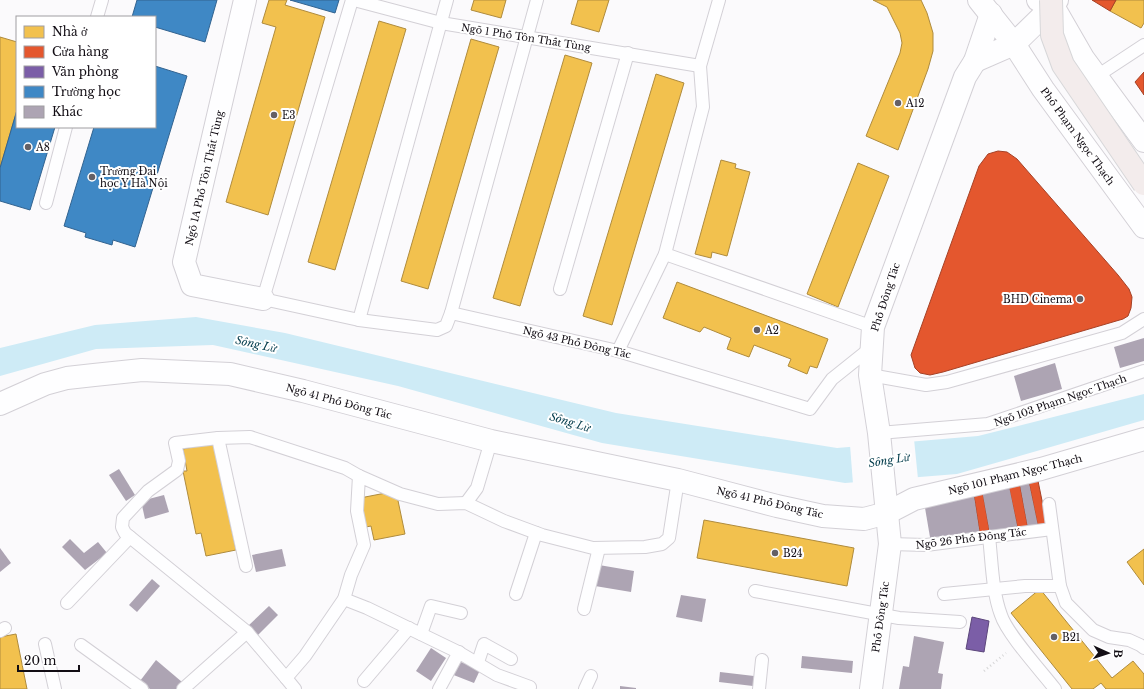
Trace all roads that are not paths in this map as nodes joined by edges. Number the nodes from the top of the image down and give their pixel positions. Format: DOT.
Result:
graph roads {
  1 [pos="102,0"];
  2 [pos="245,0"];
  3 [pos="353,0"];
  4 [pos="447,0"];
  5 [pos="537,0"];
  6 [pos="720,0"];
  7 [pos="1050,1"];
  8 [pos="990,5"];
  9 [pos="97,16"];
  10 [pos="441,23"];
  11 [pos="526,36"];
  12 [pos="1014,44"];
  13 [pos="1144,45"];
  14 [pos="628,53"];
  15 [pos="975,62"];
  16 [pos="700,66"];
  17 [pos="1097,76"];
  18 [pos="66,128"];
  19 [pos="1140,136"];
  20 [pos="1097,164"];
  21 [pos="1144,184"];
  22 [pos="46,203"];
  23 [pos="1144,227"];
  24 [pos="666,254"];
  25 [pos="560,289"];
  26 [pos="263,298"];
  27 [pos="451,314"];
  28 [pos="1144,319"];
  29 [pos="359,320"];
  30 [pos="872,337"];
  31 [pos="618,351"];
  32 [pos="1144,372"];
  33 [pos="870,375"];
  34 [pos="0,404"];
  35 [pos="879,433"];
  36 [pos="218,438"];
  37 [pos="1144,439"];
  38 [pos="491,441"];
  39 [pos="359,476"];
  40 [pos="678,480"];
  41 [pos="466,503"];
  42 [pos="886,503"];
  43 [pos="1049,504"];
  44 [pos="1052,528"];
  45 [pos="536,533"];
  46 [pos="989,537"];
  47 [pos="130,538"];
  48 [pos="890,544"];
  49 [pos="599,548"];
  50 [pos="246,566"];
  51 [pos="1060,586"];
  52 [pos="995,590"];
  53 [pos="755,591"];
  54 [pos="516,594"];
  55 [pos="944,594"];
  56 [pos="344,599"];
  57 [pos="67,603"];
  58 [pos="584,609"];
  59 [pos="461,613"];
  60 [pos="882,614"];
  61 [pos="960,622"];
  62 [pos="409,628"];
  63 [pos="247,632"];
  64 [pos="421,634"];
  65 [pos="45,644"];
  66 [pos="81,645"];
  67 [pos="1144,648"];
  68 [pos="459,652"];
  69 [pos="512,659"];
  70 [pos="762,660"];
  71 [pos="478,662"];
  72 [pos="591,676"];
  73 [pos="286,678"];
  74 [pos="364,681"];
  75 [pos="530,687"];
  76 [pos="55,689"];
  77 [pos="142,689"];
  78 [pos="183,689"];
  79 [pos="295,689"];
  80 [pos="439,689"];
  81 [pos="585,689"];
  82 [pos="759,689"];
  83 [pos="870,689"];
  84 [pos="1055,689"];
  1 -- 9 [label="lane"];
  2 -- 26 [label="street, Ngõ 1A Phố Tôn Thất Tùng"];
  3 -- 10 [label="lane, Ngõ 1 Phố Tôn Thất Tùng"];
  3 -- 26 [label="lane"];
  4 -- 10 [label="lane"];
  5 -- 11 [label="lane"];
  6 -- 16 [label="lane"];
  7 -- 12 [label="street"];
  7 -- 17 [label="street"];
  7 -- 21 [label="main road, bridge"];
  8 -- 12 [label="street, Phố Phạm Ngọc Thạch"];
  8 -- 15 [label="street, Phố Đông Tác"];
  10 -- 11 [label="lane, Ngõ 1 Phố Tôn Thất Tùng"];
  10 -- 29 [label="lane"];
  11 -- 14 [label="lane, Ngõ 1 Phố Tôn Thất Tùng"];
  11 -- 27 [label="lane"];
  12 -- 15 [label="street"];
  12 -- 20 [label="street, Phố Phạm Ngọc Thạch"];
  13 -- 17 [label="lane"];
  14 -- 16 [label="lane, Ngõ 1 Phố Tôn Thất Tùng"];
  14 -- 25 [label="lane"];
  15 -- 30 [label="street, Phố Đông Tác"];
  16 -- 24 [label="lane"];
  17 -- 19 [label="street"];
  18 -- 22 [label="lane"];
  19 -- 20 [label="street"];
  20 -- 23 [label="street, Phố Phạm Ngọc Thạch"];
  24 -- 30 [label="lane"];
  24 -- 31 [label="lane"];
  26 -- 29 [label="lane"];
  27 -- 29 [label="lane"];
  27 -- 31 [label="lane, Ngõ 43 Phố Đông Tác"];
  28 -- 33 [label="lane"];
  30 -- 31 [label="lane, Ngõ 43 Phố Đông Tác"];
  30 -- 33 [label="street, Phố Đông Tác"];
  32 -- 35 [label="lane, Ngõ 103 Phạm Ngọc Thạch"];
  33 -- 35 [label="street, Phố Đông Tác"];
  34 -- 38 [label="street, Ngõ 41 Phố Đông Tác"];
  35 -- 42 [label="street, Phố Đông Tác"];
  36 -- 39 [label="lane"];
  36 -- 47 [label="lane"];
  36 -- 50 [label="lane"];
  37 -- 42 [label="street, Ngõ 101 Phạm Ngọc Thạch"];
  38 -- 40 [label="street, Ngõ 41 Phố Đông Tác"];
  38 -- 41 [label="lane"];
  39 -- 41 [label="lane"];
  39 -- 56 [label="lane"];
  40 -- 42 [label="street, Ngõ 41 Phố Đông Tác"];
  40 -- 49 [label="lane"];
  41 -- 45 [label="lane"];
  42 -- 48 [label="street, Phố Đông Tác"];
  43 -- 44 [label="lane"];
  44 -- 46 [label="lane, Ngõ 26 Phố Đông Tác"];
  44 -- 51 [label="lane"];
  45 -- 49 [label="lane"];
  45 -- 54 [label="lane"];
  46 -- 48 [label="lane, Ngõ 26 Phố Đông Tác"];
  46 -- 52 [label="lane"];
  47 -- 57 [label="lane"];
  47 -- 63 [label="lane"];
  48 -- 60 [label="street, Phố Đông Tác"];
  49 -- 58 [label="lane"];
  51 -- 52 [label="lane"];
  51 -- 67 [label="lane"];
  52 -- 55 [label="lane"];
  52 -- 84 [label="lane"];
  53 -- 60 [label="lane"];
  56 -- 62 [label="lane"];
  56 -- 73 [label="lane"];
  59 -- 64 [label="lane"];
  60 -- 61 [label="lane"];
  60 -- 83 [label="street, Phố Đông Tác"];
  62 -- 64 [label="lane"];
  62 -- 74 [label="lane"];
  63 -- 73 [label="lane"];
  63 -- 78 [label="lane"];
  64 -- 68 [label="lane"];
  65 -- 76 [label="lane"];
  66 -- 77 [label="lane"];
  68 -- 71 [label="lane"];
  68 -- 80 [label="lane"];
  69 -- 71 [label="lane"];
  70 -- 82 [label="lane"];
  71 -- 75 [label="lane"];
  72 -- 81 [label="lane"];
  73 -- 79 [label="lane"];
}
